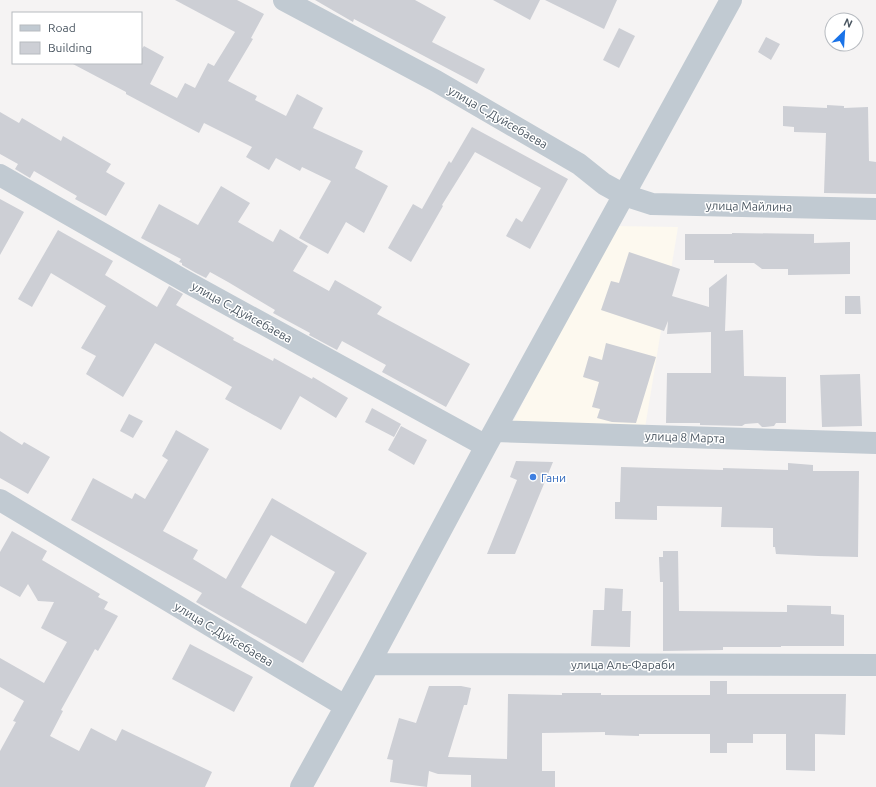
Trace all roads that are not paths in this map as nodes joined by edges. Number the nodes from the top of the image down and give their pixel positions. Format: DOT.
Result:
graph roads {
  1 [pos="284,0"];
  2 [pos="731,0"];
  3 [pos="0,175"];
  4 [pos="624,195"];
  5 [pos="876,209"];
  6 [pos="490,439"];
  7 [pos="876,443"];
  8 [pos="0,500"];
  9 [pos="369,664"];
  10 [pos="876,665"];
  11 [pos="345,706"];
  12 [pos="301,787"];
  1 -- 4 [label="street, улица С.Дуйсебаева"];
  2 -- 4 [label="street"];
  3 -- 6 [label="street, улица С.Дуйсебаева"];
  4 -- 5 [label="street, улица Майлина"];
  4 -- 6 [label="street"];
  6 -- 7 [label="street, улица 8 Марта"];
  6 -- 9 [label="street"];
  8 -- 11 [label="street, улица С.Дуйсебаева"];
  9 -- 10 [label="street, улица Аль-Фараби"];
  9 -- 11 [label="street"];
  11 -- 12 [label="street"];
}
